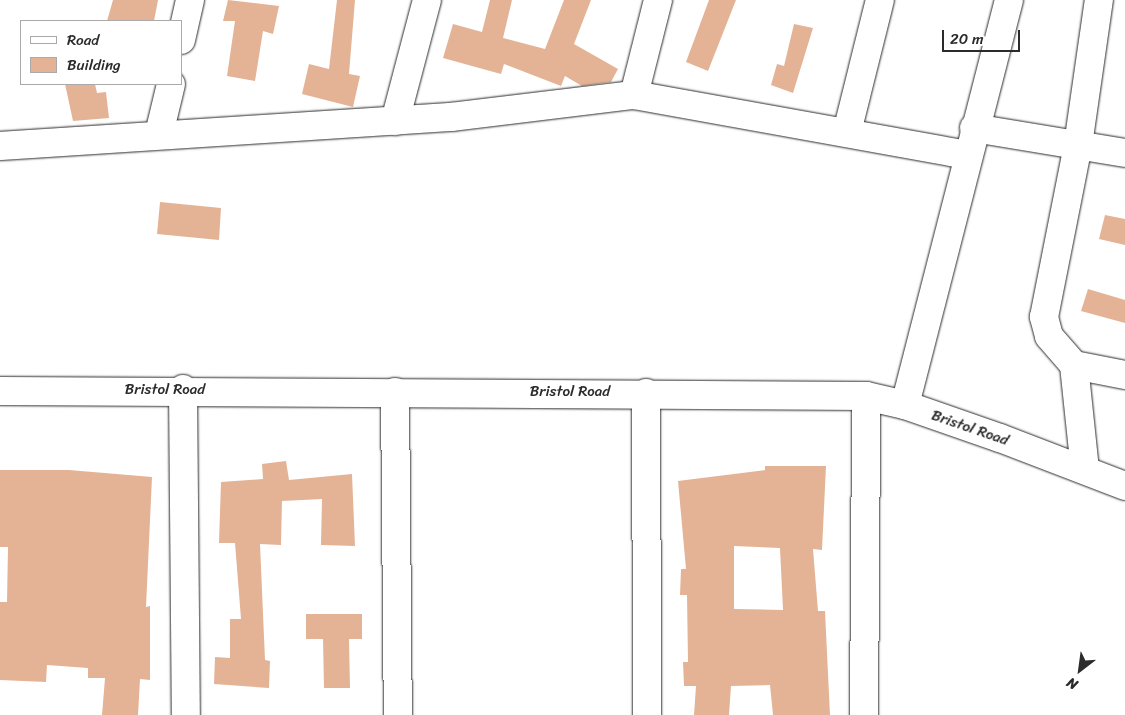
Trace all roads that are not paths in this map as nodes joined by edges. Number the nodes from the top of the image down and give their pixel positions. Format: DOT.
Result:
graph roads {
  1 [pos="190,0"];
  2 [pos="427,0"];
  3 [pos="658,0"];
  4 [pos="880,0"];
  5 [pos="1009,0"];
  6 [pos="1099,0"];
  7 [pos="182,36"];
  8 [pos="171,85"];
  9 [pos="634,95"];
  10 [pos="395,121"];
  11 [pos="974,128"];
  12 [pos="847,132"];
  13 [pos="159,134"];
  14 [pos="1078,145"];
  15 [pos="0,146"];
  16 [pos="1125,153"];
  17 [pos="967,155"];
  18 [pos="1074,365"];
  19 [pos="1125,375"];
  20 [pos="183,389"];
  21 [pos="0,391"];
  22 [pos="395,392"];
  23 [pos="646,393"];
  24 [pos="866,396"];
  25 [pos="904,405"];
  26 [pos="1085,470"];
  27 [pos="1125,486"];
  28 [pos="186,715"];
  29 [pos="398,715"];
  30 [pos="648,715"];
  31 [pos="864,715"];
  1 -- 7 [label="street"];
  2 -- 10 [label="street"];
  3 -- 9 [label="street"];
  4 -- 12 [label="street"];
  5 -- 11 [label="street"];
  6 -- 14 [label="street"];
  8 -- 13 [label="street"];
  9 -- 10 [label="street"];
  9 -- 12 [label="street"];
  10 -- 13 [label="street"];
  11 -- 14 [label="street"];
  11 -- 17 [label="street"];
  12 -- 17 [label="street"];
  13 -- 15 [label="street"];
  14 -- 16 [label="street"];
  14 -- 18 [label="street"];
  17 -- 25 [label="street"];
  18 -- 19 [label="street"];
  18 -- 26 [label="street"];
  20 -- 21 [label="street, Bristol Road"];
  20 -- 22 [label="street, Bristol Road"];
  20 -- 28 [label="street"];
  22 -- 23 [label="street, Bristol Road"];
  22 -- 29 [label="street"];
  23 -- 24 [label="street, Bristol Road"];
  23 -- 30 [label="street"];
  24 -- 25 [label="street, Bristol Road"];
  24 -- 31 [label="street"];
  25 -- 26 [label="street, Bristol Road"];
  26 -- 27 [label="street, Bristol Road"];
}
